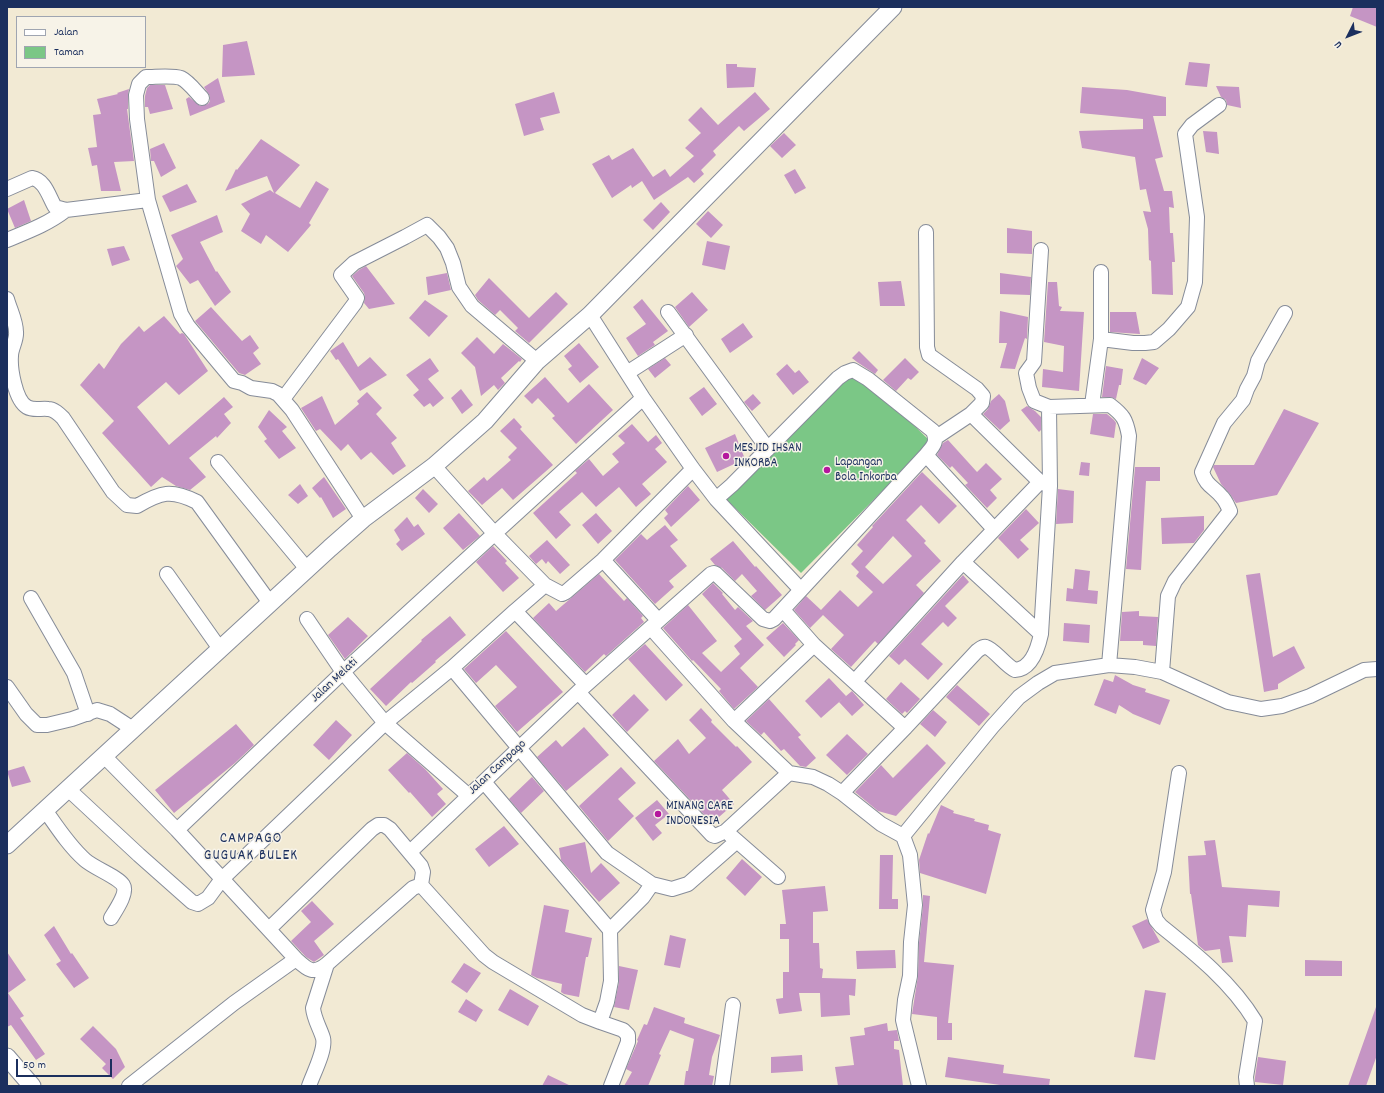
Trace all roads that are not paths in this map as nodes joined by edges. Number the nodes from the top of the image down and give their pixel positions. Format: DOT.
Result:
graph roads {
  1 [pos="893,7"];
  2 [pos="202,98"];
  3 [pos="1219,105"];
  4 [pos="7,189"];
  5 [pos="148,200"];
  6 [pos="66,210"];
  7 [pos="926,232"];
  8 [pos="7,240"];
  9 [pos="1041,250"];
  10 [pos="1100,272"];
  11 [pos="7,300"];
  12 [pos="668,312"];
  13 [pos="1284,313"];
  14 [pos="590,315"];
  15 [pos="686,335"];
  16 [pos="1101,339"];
  17 [pos="537,361"];
  18 [pos="627,374"];
  19 [pos="643,398"];
  20 [pos="283,400"];
  21 [pos="1092,404"];
  22 [pos="1049,407"];
  23 [pos="971,414"];
  24 [pos="936,438"];
  25 [pos="768,449"];
  26 [pos="926,455"];
  27 [pos="218,462"];
  28 [pos="434,466"];
  29 [pos="692,469"];
  30 [pos="1045,484"];
  31 [pos="716,499"];
  32 [pos="364,519"];
  33 [pos="994,529"];
  34 [pos="495,534"];
  35 [pos="603,560"];
  36 [pos="963,562"];
  37 [pos="308,568"];
  38 [pos="167,574"];
  39 [pos="545,585"];
  40 [pos="801,590"];
  41 [pos="31,598"];
  42 [pos="270,603"];
  43 [pos="783,610"];
  44 [pos="515,611"];
  45 [pos="307,619"];
  46 [pos="655,624"];
  47 [pos="1041,634"];
  48 [pos="814,645"];
  49 [pos="220,649"];
  50 [pos="1109,665"];
  51 [pos="452,668"];
  52 [pos="1377,669"];
  53 [pos="343,672"];
  54 [pos="1162,672"];
  55 [pos="855,681"];
  56 [pos="7,688"];
  57 [pos="582,689"];
  58 [pos="88,714"];
  59 [pos="734,721"];
  60 [pos="384,723"];
  61 [pos="905,728"];
  62 [pos="133,729"];
  63 [pos="519,748"];
  64 [pos="104,756"];
  65 [pos="789,773"];
  66 [pos="1179,773"];
  67 [pos="484,782"];
  68 [pos="68,788"];
  69 [pos="842,793"];
  70 [pos="469,796"];
  71 [pos="45,810"];
  72 [pos="177,830"];
  73 [pos="726,831"];
  74 [pos="903,836"];
  75 [pos="737,841"];
  76 [pos="7,845"];
  77 [pos="410,852"];
  78 [pos="778,877"];
  79 [pos="222,879"];
  80 [pos="652,884"];
  81 [pos="420,885"];
  82 [pos="111,918"];
  83 [pos="269,929"];
  84 [pos="610,930"];
  85 [pos="296,958"];
  86 [pos="327,964"];
  87 [pos="732,1005"];
  88 [pos="600,1022"];
  89 [pos="7,1057"];
  90 [pos="32,1086"];
  91 [pos="129,1086"];
  92 [pos="309,1086"];
  93 [pos="612,1086"];
  94 [pos="722,1086"];
  95 [pos="919,1086"];
  96 [pos="1247,1086"];
  1 -- 14 [label="street"];
  2 -- 5 [label="street"];
  3 -- 16 [label="street"];
  4 -- 6 [label="street"];
  5 -- 6 [label="street"];
  5 -- 20 [label="street"];
  6 -- 8 [label="street"];
  7 -- 23 [label="street"];
  9 -- 22 [label="street"];
  10 -- 16 [label="street"];
  11 -- 42 [label="street"];
  12 -- 15 [label="street"];
  13 -- 54 [label="street"];
  14 -- 17 [label="street"];
  14 -- 18 [label="street"];
  15 -- 18 [label="street"];
  15 -- 25 [label="street"];
  16 -- 21 [label="street"];
  17 -- 20 [label="street"];
  17 -- 28 [label="street"];
  18 -- 19 [label="street"];
  19 -- 29 [label="street"];
  19 -- 34 [label="street, Jalan Melati"];
  20 -- 32 [label="street"];
  21 -- 22 [label="street"];
  21 -- 50 [label="street"];
  22 -- 30 [label="street"];
  23 -- 24 [label="street"];
  23 -- 30 [label="street"];
  24 -- 25 [label="street"];
  24 -- 26 [label="street"];
  25 -- 31 [label="street"];
  26 -- 33 [label="street"];
  26 -- 40 [label="street"];
  27 -- 37 [label="street"];
  28 -- 32 [label="street"];
  28 -- 34 [label="street"];
  29 -- 31 [label="street"];
  29 -- 35 [label="street"];
  30 -- 33 [label="street"];
  30 -- 47 [label="street"];
  31 -- 40 [label="street"];
  32 -- 37 [label="street"];
  33 -- 36 [label="street"];
  34 -- 39 [label="street"];
  34 -- 53 [label="street, Jalan Melati"];
  35 -- 39 [label="street"];
  35 -- 46 [label="street"];
  36 -- 47 [label="street"];
  36 -- 55 [label="street"];
  37 -- 42 [label="street"];
  38 -- 49 [label="street"];
  39 -- 44 [label="street"];
  40 -- 43 [label="street"];
  41 -- 58 [label="street"];
  42 -- 49 [label="street"];
  43 -- 46 [label="street, Jalan Campago"];
  43 -- 48 [label="street"];
  44 -- 51 [label="street"];
  44 -- 57 [label="street"];
  45 -- 53 [label="street"];
  46 -- 57 [label="street, Jalan Campago"];
  46 -- 59 [label="street"];
  47 -- 61 [label="street"];
  48 -- 55 [label="street"];
  48 -- 59 [label="street"];
  49 -- 62 [label="street"];
  50 -- 54 [label="street"];
  50 -- 74 [label="street"];
  51 -- 60 [label="street"];
  51 -- 63 [label="street"];
  52 -- 54 [label="street"];
  53 -- 60 [label="street"];
  53 -- 72 [label="street, Jalan Melati"];
  55 -- 61 [label="street"];
  56 -- 58 [label="street"];
  57 -- 63 [label="street, Jalan Campago"];
  57 -- 73 [label="street"];
  58 -- 62 [label="street"];
  59 -- 65 [label="street"];
  60 -- 70 [label="street"];
  60 -- 79 [label="street"];
  61 -- 69 [label="street"];
  62 -- 64 [label="street"];
  63 -- 67 [label="street, Jalan Campago"];
  63 -- 80 [label="street"];
  64 -- 68 [label="street"];
  64 -- 72 [label="street"];
  65 -- 69 [label="street"];
  65 -- 73 [label="street"];
  66 -- 96 [label="street"];
  67 -- 70 [label="street, Jalan Campago"];
  67 -- 84 [label="street"];
  68 -- 71 [label="street"];
  68 -- 79 [label="street"];
  69 -- 74 [label="street"];
  70 -- 77 [label="street, Jalan Campago"];
  71 -- 76 [label="street"];
  71 -- 82 [label="street"];
  72 -- 79 [label="street"];
  73 -- 75 [label="street"];
  74 -- 95 [label="street"];
  75 -- 78 [label="street"];
  75 -- 80 [label="street"];
  77 -- 81 [label="street"];
  77 -- 83 [label="street"];
  79 -- 83 [label="street"];
  80 -- 84 [label="street"];
  81 -- 86 [label="street"];
  81 -- 88 [label="street"];
  83 -- 85 [label="street"];
  84 -- 88 [label="street"];
  85 -- 86 [label="street"];
  85 -- 91 [label="street"];
  86 -- 92 [label="street"];
  87 -- 94 [label="street"];
  88 -- 93 [label="street"];
  89 -- 90 [label="street"];
}
